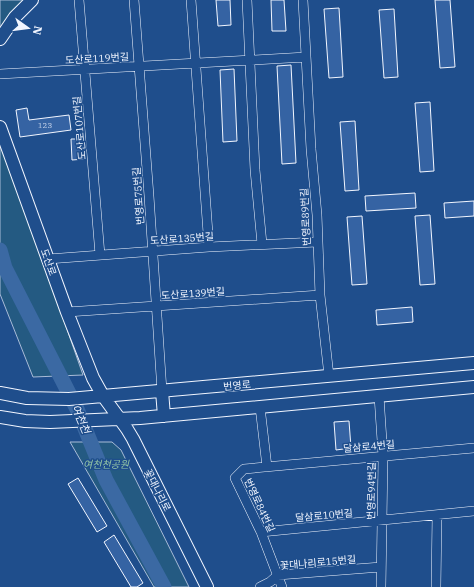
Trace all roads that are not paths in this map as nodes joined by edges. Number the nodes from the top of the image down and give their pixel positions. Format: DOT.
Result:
graph roads {
  1 [pos="32,0"];
  2 [pos="79,0"];
  3 [pos="134,0"];
  4 [pos="191,0"];
  5 [pos="247,0"];
  6 [pos="303,0"];
  7 [pos="0,39"];
  8 [pos="306,57"];
  9 [pos="250,59"];
  10 [pos="195,63"];
  11 [pos="139,66"];
  12 [pos="85,69"];
  13 [pos="0,74"];
  14 [pos="0,127"];
  15 [pos="317,242"];
  16 [pos="262,244"];
  17 [pos="209,247"];
  18 [pos="153,251"];
  19 [pos="100,255"];
  20 [pos="48,259"];
  21 [pos="320,295"];
  22 [pos="156,306"];
  23 [pos="67,312"];
  24 [pos="474,363"];
  25 [pos="329,376"];
  26 [pos="474,387"];
  27 [pos="162,391"];
  28 [pos="0,393"];
  29 [pos="98,396"];
  30 [pos="379,396"];
  31 [pos="260,407"];
  32 [pos="164,416"];
  33 [pos="0,417"];
  34 [pos="120,419"];
  35 [pos="474,448"];
  36 [pos="383,456"];
  37 [pos="267,467"];
  38 [pos="474,511"];
  39 [pos="437,515"];
  40 [pos="382,520"];
  41 [pos="261,532"];
  42 [pos="381,568"];
  43 [pos="278,575"];
  44 [pos="207,587"];
  45 [pos="260,587"];
  46 [pos="282,587"];
  47 [pos="381,587"];
  48 [pos="436,587"];
  1 -- 7 [label="main road"];
  2 -- 12 [label="street, 도산로107번길"];
  3 -- 11 [label="street, 번영로75번길"];
  4 -- 10 [label="street"];
  5 -- 9 [label="street"];
  6 -- 8 [label="street, 번영로89번길"];
  8 -- 9 [label="street, 도산로119번길"];
  8 -- 15 [label="street, 번영로89번길"];
  9 -- 10 [label="street, 도산로119번길"];
  9 -- 16 [label="street"];
  10 -- 11 [label="street, 도산로119번길"];
  10 -- 17 [label="street"];
  11 -- 12 [label="street, 도산로119번길"];
  11 -- 18 [label="street, 번영로75번길"];
  12 -- 13 [label="street, 도산로119번길"];
  12 -- 19 [label="street, 도산로107번길"];
  14 -- 20 [label="main road, 도산로"];
  15 -- 16 [label="street, 도산로135번길"];
  15 -- 21 [label="street, 번영로89번길"];
  16 -- 17 [label="street, 도산로135번길"];
  17 -- 18 [label="street, 도산로135번길"];
  18 -- 19 [label="street, 도산로135번길"];
  18 -- 22 [label="street, 번영로75번길"];
  19 -- 20 [label="street, 도산로135번길"];
  20 -- 23 [label="main road, 도산로"];
  21 -- 22 [label="street, 도산로139번길"];
  21 -- 25 [label="street, 번영로89번길"];
  22 -- 23 [label="street, 도산로139번길"];
  22 -- 27 [label="street, 번영로75번길"];
  23 -- 29 [label="main road, 도산로"];
  24 -- 25 [label="main road, 번영로"];
  25 -- 27 [label="main road, 번영로"];
  26 -- 30 [label="main road"];
  27 -- 29 [label="main road, 번영로"];
  27 -- 32 [label="main road"];
  28 -- 29 [label="main road, 번영로"];
  29 -- 34 [label="main road, 꽃대나리로"];
  30 -- 31 [label="main road"];
  30 -- 36 [label="street, 번영로94번길"];
  31 -- 32 [label="main road"];
  31 -- 37 [label="street"];
  32 -- 34 [label="main road"];
  33 -- 34 [label="main road"];
  34 -- 44 [label="main road, 꽃대나리로"];
  35 -- 36 [label="street, 달삼로4번길"];
  36 -- 37 [label="street, 달삼로4번길"];
  36 -- 40 [label="street, 번영로94번길"];
  37 -- 41 [label="street, 번영로84번길"];
  38 -- 39 [label="street, 달삼로10번길"];
  39 -- 40 [label="street, 달삼로10번길"];
  39 -- 48 [label="street"];
  40 -- 41 [label="street, 달삼로10번길"];
  40 -- 42 [label="street, 번영로94번길"];
  41 -- 43 [label="street, 번영로84번길"];
  42 -- 43 [label="street, 꽃대나리로15번길"];
  42 -- 47 [label="street, 번영로94번길"];
  43 -- 45 [label="street, 꽃대나리로15번길"];
  43 -- 46 [label="street, 번영로84번길"];
}
